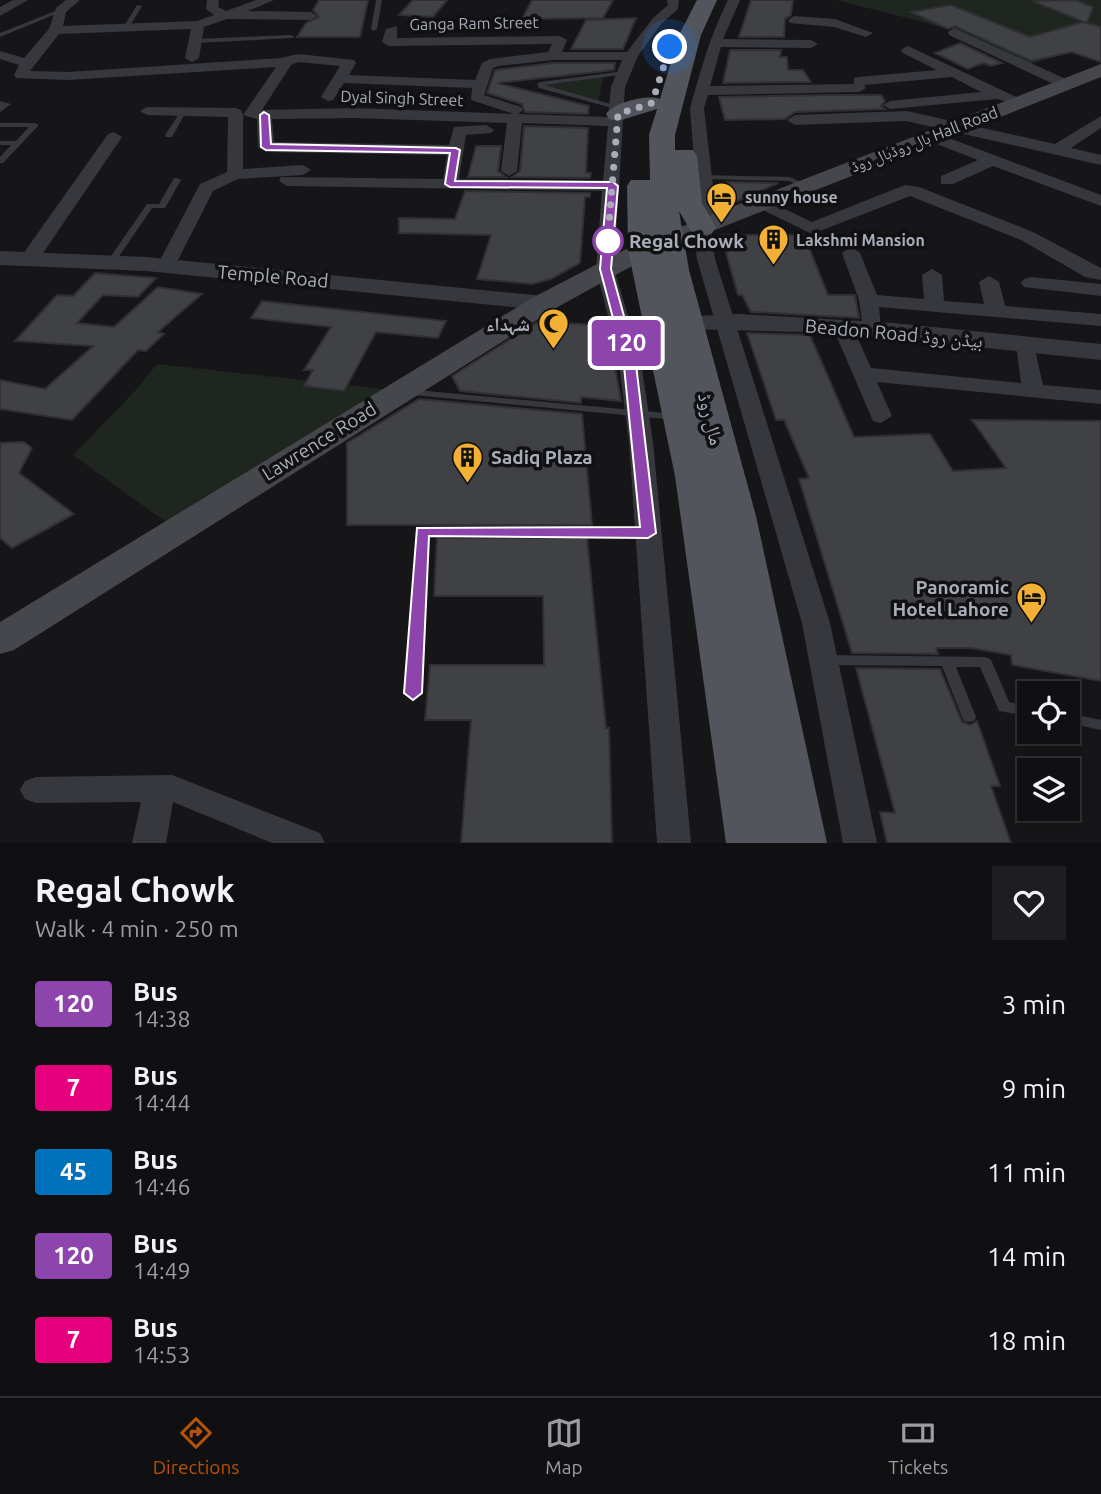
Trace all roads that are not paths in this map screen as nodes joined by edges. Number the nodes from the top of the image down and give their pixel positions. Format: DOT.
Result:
graph roads {
  1 [pos="22,0"];
  2 [pos="74,0"];
  3 [pos="214,0"];
  4 [pos="268,0"];
  5 [pos="379,0"];
  6 [pos="734,0"];
  7 [pos="687,2"];
  8 [pos="139,6"];
  9 [pos="60,10"];
  10 [pos="0,12"];
  11 [pos="225,15"];
  12 [pos="311,16"];
  13 [pos="198,25"];
  14 [pos="126,28"];
  15 [pos="573,28"];
  16 [pos="374,29"];
  17 [pos="392,29"];
  18 [pos="55,30"];
  19 [pos="954,32"];
  20 [pos="866,33"];
  21 [pos="0,35"];
  22 [pos="291,37"];
  23 [pos="312,40"];
  24 [pos="561,40"];
  25 [pos="196,41"];
  26 [pos="715,43"];
  27 [pos="811,44"];
  28 [pos="786,45"];
  29 [pos="908,50"];
  30 [pos="0,55"];
  31 [pos="553,56"];
  32 [pos="632,56"];
  33 [pos="192,58"];
  34 [pos="291,60"];
  35 [pos="24,69"];
  36 [pos="1101,70"];
  37 [pos="625,73"];
  38 [pos="954,73"];
  39 [pos="340,79"];
  40 [pos="480,84"];
  41 [pos="859,84"];
  42 [pos="1065,84"];
  43 [pos="699,91"];
  44 [pos="998,95"];
  45 [pos="328,97"];
  46 [pos="1020,102"];
  47 [pos="890,105"];
  48 [pos="147,111"];
  49 [pos="183,112"];
  50 [pos="617,114"];
  51 [pos="264,115"];
  52 [pos="433,117"];
  53 [pos="669,118"];
  54 [pos="796,120"];
  55 [pos="1101,121"];
  56 [pos="520,123"];
  57 [pos="0,125"];
  58 [pos="946,130"];
  59 [pos="370,132"];
  60 [pos="169,135"];
  61 [pos="114,138"];
  62 [pos="0,143"];
  63 [pos="17,143"];
  64 [pos="425,150"];
  65 [pos="456,150"];
  66 [pos="1057,150"];
  67 [pos="992,160"];
  68 [pos="1101,160"];
  69 [pos="0,161"];
  70 [pos="303,170"];
  71 [pos="509,171"];
  72 [pos="235,174"];
  73 [pos="704,177"];
  74 [pos="177,180"];
  75 [pos="947,180"];
  76 [pos="287,181"];
  77 [pos="450,184"];
  78 [pos="613,186"];
  79 [pos="805,186"];
  80 [pos="1101,201"];
  81 [pos="760,204"];
  82 [pos="671,239"];
  83 [pos="851,253"];
  84 [pos="0,258"];
  85 [pos="30,258"];
  86 [pos="111,262"];
  87 [pos="166,266"];
  88 [pos="605,269"];
  89 [pos="1101,274"];
  90 [pos="932,275"];
  91 [pos="989,282"];
  92 [pos="1031,283"];
  93 [pos="1101,290"];
  94 [pos="869,300"];
  95 [pos="544,303"];
  96 [pos="935,306"];
  97 [pos="996,311"];
  98 [pos="1101,320"];
  99 [pos="726,321"];
  100 [pos="687,322"];
  101 [pos="843,328"];
  102 [pos="871,331"];
  103 [pos="1026,345"];
  104 [pos="1101,352"];
  105 [pos="863,374"];
  106 [pos="1033,390"];
  107 [pos="400,391"];
  108 [pos="1101,397"];
  109 [pos="637,415"];
  110 [pos="881,416"];
  111 [pos="680,417"];
  112 [pos="648,533"];
  113 [pos="0,640"];
  114 [pos="824,660"];
  115 [pos="947,661"];
  116 [pos="413,693"];
  117 [pos="1017,709"];
  118 [pos="969,717"];
  119 [pos="1080,721"];
  120 [pos="1101,725"];
  121 [pos="160,789"];
  122 [pos="36,790"];
  123 [pos="269,836"];
  124 [pos="149,843"];
  125 [pos="308,843"];
  126 [pos="674,843"];
  127 [pos="753,843"];
  128 [pos="800,843"];
  129 [pos="860,843"];
  1 -- 10 [label="street"];
  2 -- 9 [label="street"];
  3 -- 11 [label="street"];
  4 -- 11 [label="street"];
  5 -- 16 [label="lane"];
  6 -- 26 [label="street"];
  7 -- 32 [label="street"];
  7 -- 53 [label="main road, مال روڈ"];
  8 -- 14 [label="lane"];
  9 -- 18 [label="street"];
  9 -- 21 [label="lane"];
  11 -- 12 [label="street"];
  11 -- 13 [label="street"];
  13 -- 14 [label="street"];
  13 -- 25 [label="street"];
  14 -- 18 [label="street"];
  15 -- 24 [label="street"];
  17 -- 24 [label="street, Ganga Ram Street"];
  18 -- 35 [label="street"];
  19 -- 42 [label="street"];
  20 -- 28 [label="street"];
  22 -- 25 [label="lane"];
  23 -- 34 [label="street"];
  24 -- 31 [label="street, Ganga Ram Street"];
  25 -- 33 [label="street"];
  26 -- 28 [label="street"];
  26 -- 43 [label="street"];
  27 -- 28 [label="street"];
  29 -- 38 [label="street"];
  30 -- 35 [label="street"];
  31 -- 32 [label="street, Ganga Ram Street"];
  31 -- 40 [label="street"];
  32 -- 37 [label="street"];
  34 -- 35 [label="street"];
  34 -- 39 [label="street"];
  34 -- 51 [label="street"];
  36 -- 42 [label="main road, ہال روڈہال روڈ Hall Road"];
  37 -- 50 [label="street"];
  37 -- 50 [label="lane"];
  38 -- 41 [label="street"];
  38 -- 44 [label="street"];
  39 -- 40 [label="street"];
  39 -- 45 [label="street"];
  40 -- 56 [label="street"];
  41 -- 43 [label="street"];
  42 -- 46 [label="main road, ہال روڈہال روڈ Hall Road"];
  43 -- 53 [label="street"];
  44 -- 46 [label="street"];
  44 -- 47 [label="street"];
  46 -- 58 [label="main road, ہال روڈہال روڈ Hall Road"];
  48 -- 49 [label="street"];
  49 -- 60 [label="lane"];
  49 -- 72 [label="street"];
  50 -- 53 [label="main road"];
  50 -- 56 [label="street, Dyal Singh Street"];
  50 -- 78 [label="street"];
  51 -- 59 [label="street, Dyal Singh Street"];
  51 -- 59 [label="street"];
  52 -- 56 [label="street, Dyal Singh Street"];
  52 -- 59 [label="street, Dyal Singh Street"];
  52 -- 64 [label="street"];
  53 -- 73 [label="street"];
  53 -- 82 [label="main road, مال روڈ"];
  54 -- 58 [label="street"];
  55 -- 66 [label="street"];
  56 -- 65 [label="street"];
  56 -- 71 [label="street"];
  57 -- 63 [label="lane"];
  58 -- 66 [label="street"];
  58 -- 67 [label="street"];
  58 -- 79 [label="main road, ہال روڈہال روڈ Hall Road"];
  59 -- 64 [label="street"];
  61 -- 85 [label="street"];
  62 -- 63 [label="lane"];
  63 -- 69 [label="lane"];
  64 -- 65 [label="street"];
  65 -- 77 [label="street"];
  66 -- 68 [label="street"];
  67 -- 75 [label="street"];
  67 -- 80 [label="street"];
  70 -- 72 [label="street"];
  72 -- 87 [label="street"];
  73 -- 79 [label="lane"];
  73 -- 82 [label="street"];
  74 -- 86 [label="lane"];
  76 -- 77 [label="street"];
  77 -- 78 [label="street"];
  78 -- 88 [label="street"];
  79 -- 81 [label="main road, ہال روڈہال روڈ Hall Road"];
  81 -- 82 [label="main road, ہال روڈہال روڈ Hall Road"];
  81 -- 89 [label="street"];
  82 -- 88 [label="main road, Lawrence Road"];
  82 -- 99 [label="street"];
  82 -- 100 [label="main road, مال روڈ"];
  82 -- 111 [label="main road, مال روڈ"];
  83 -- 94 [label="street"];
  84 -- 85 [label="street, Temple Road"];
  85 -- 86 [label="street, Temple Road"];
  86 -- 87 [label="street, Temple Road"];
  87 -- 95 [label="street, Temple Road"];
  88 -- 95 [label="main road, Lawrence Road"];
  88 -- 109 [label="street"];
  90 -- 96 [label="street"];
  91 -- 97 [label="street"];
  92 -- 93 [label="street"];
  94 -- 96 [label="street"];
  94 -- 102 [label="street"];
  95 -- 107 [label="main road, Lawrence Road"];
  96 -- 97 [label="street"];
  97 -- 98 [label="street"];
  99 -- 100 [label="street, Beadon Road بیڈن روڈ"];
  99 -- 101 [label="street, Beadon Road بیڈن روڈ"];
  99 -- 114 [label="street"];
  100 -- 128 [label="main road, مال روڈ"];
  101 -- 102 [label="street, Beadon Road بیڈن روڈ"];
  101 -- 105 [label="street"];
  102 -- 103 [label="street, Beadon Road بیڈن روڈ"];
  103 -- 104 [label="street, Beadon Road بیڈن روڈ"];
  103 -- 106 [label="street"];
  105 -- 106 [label="street"];
  105 -- 110 [label="street"];
  106 -- 108 [label="street"];
  107 -- 109 [label="lane"];
  107 -- 113 [label="main road, Lawrence Road"];
  109 -- 111 [label="lane"];
  109 -- 112 [label="street"];
  111 -- 127 [label="main road, مال روڈ"];
  112 -- 116 [label="lane"];
  112 -- 126 [label="street"];
  114 -- 115 [label="lane"];
  114 -- 129 [label="street"];
  115 -- 117 [label="lane"];
  115 -- 118 [label="lane"];
  119 -- 120 [label="lane"];
  121 -- 122 [label="street"];
  121 -- 123 [label="street"];
  121 -- 124 [label="street"];
  123 -- 125 [label="street"];
}
